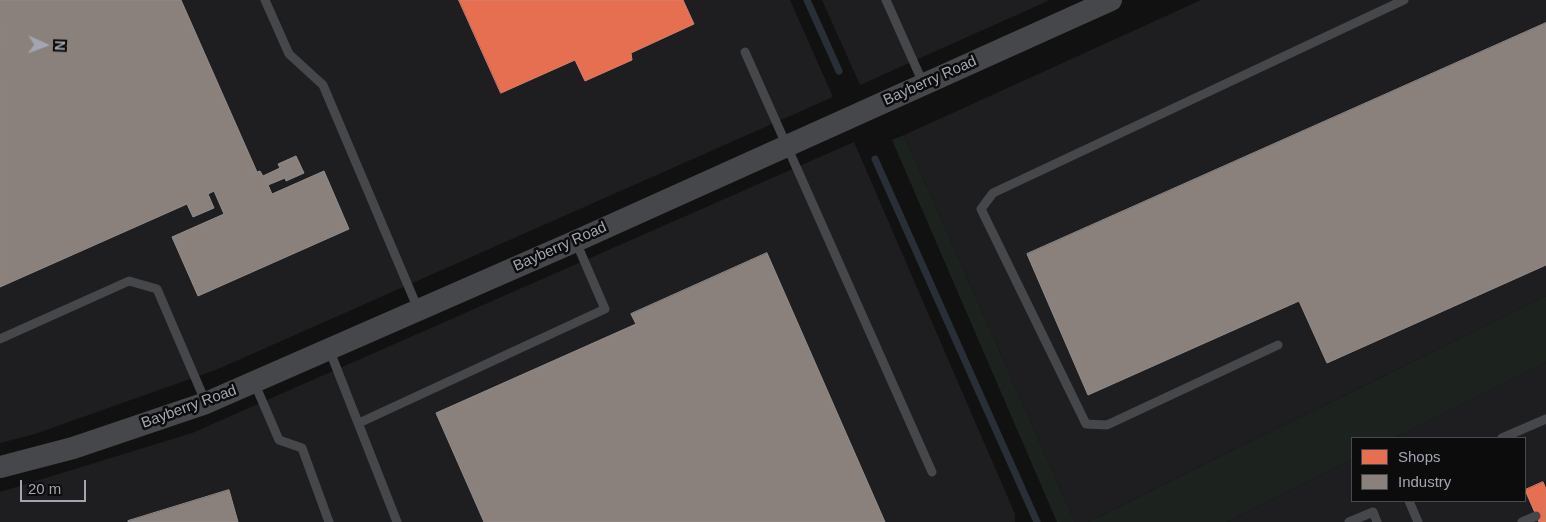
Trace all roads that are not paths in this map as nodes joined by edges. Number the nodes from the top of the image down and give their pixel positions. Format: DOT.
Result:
graph roads {
  1 [pos="265,0"];
  2 [pos="886,0"];
  3 [pos="1111,0"];
  4 [pos="1404,0"];
  5 [pos="745,52"];
  6 [pos="924,83"];
  7 [pos="787,145"];
  8 [pos="576,241"];
  9 [pos="418,309"];
  10 [pos="0,340"];
  11 [pos="1278,345"];
  12 [pos="328,349"];
  13 [pos="254,382"];
  14 [pos="206,402"];
  15 [pos="1546,419"];
  16 [pos="359,423"];
  17 [pos="1504,437"];
  18 [pos="0,467"];
  19 [pos="932,472"];
  20 [pos="1409,502"];
  21 [pos="1536,516"];
  22 [pos="329,522"];
  23 [pos="397,522"];
  24 [pos="1348,522"];
  25 [pos="1378,522"];
  26 [pos="1418,522"];
  27 [pos="1522,522"];
  1 -- 9 [label="lane"];
  2 -- 6 [label="lane"];
  3 -- 6 [label="street, Bayberry Road"];
  4 -- 11 [label="lane"];
  5 -- 7 [label="lane"];
  6 -- 7 [label="street, Bayberry Road"];
  7 -- 8 [label="street, Bayberry Road"];
  7 -- 19 [label="lane"];
  8 -- 9 [label="street, Bayberry Road"];
  8 -- 16 [label="lane"];
  9 -- 12 [label="street, Bayberry Road"];
  10 -- 14 [label="lane"];
  12 -- 13 [label="street, Bayberry Road"];
  12 -- 16 [label="lane"];
  13 -- 14 [label="street, Bayberry Road"];
  13 -- 22 [label="lane"];
  14 -- 18 [label="street, Bayberry Road"];
  15 -- 17 [label="lane"];
  16 -- 23 [label="lane"];
  20 -- 26 [label="lane"];
  21 -- 27 [label="lane"];
  24 -- 25 [label="lane"];
}
